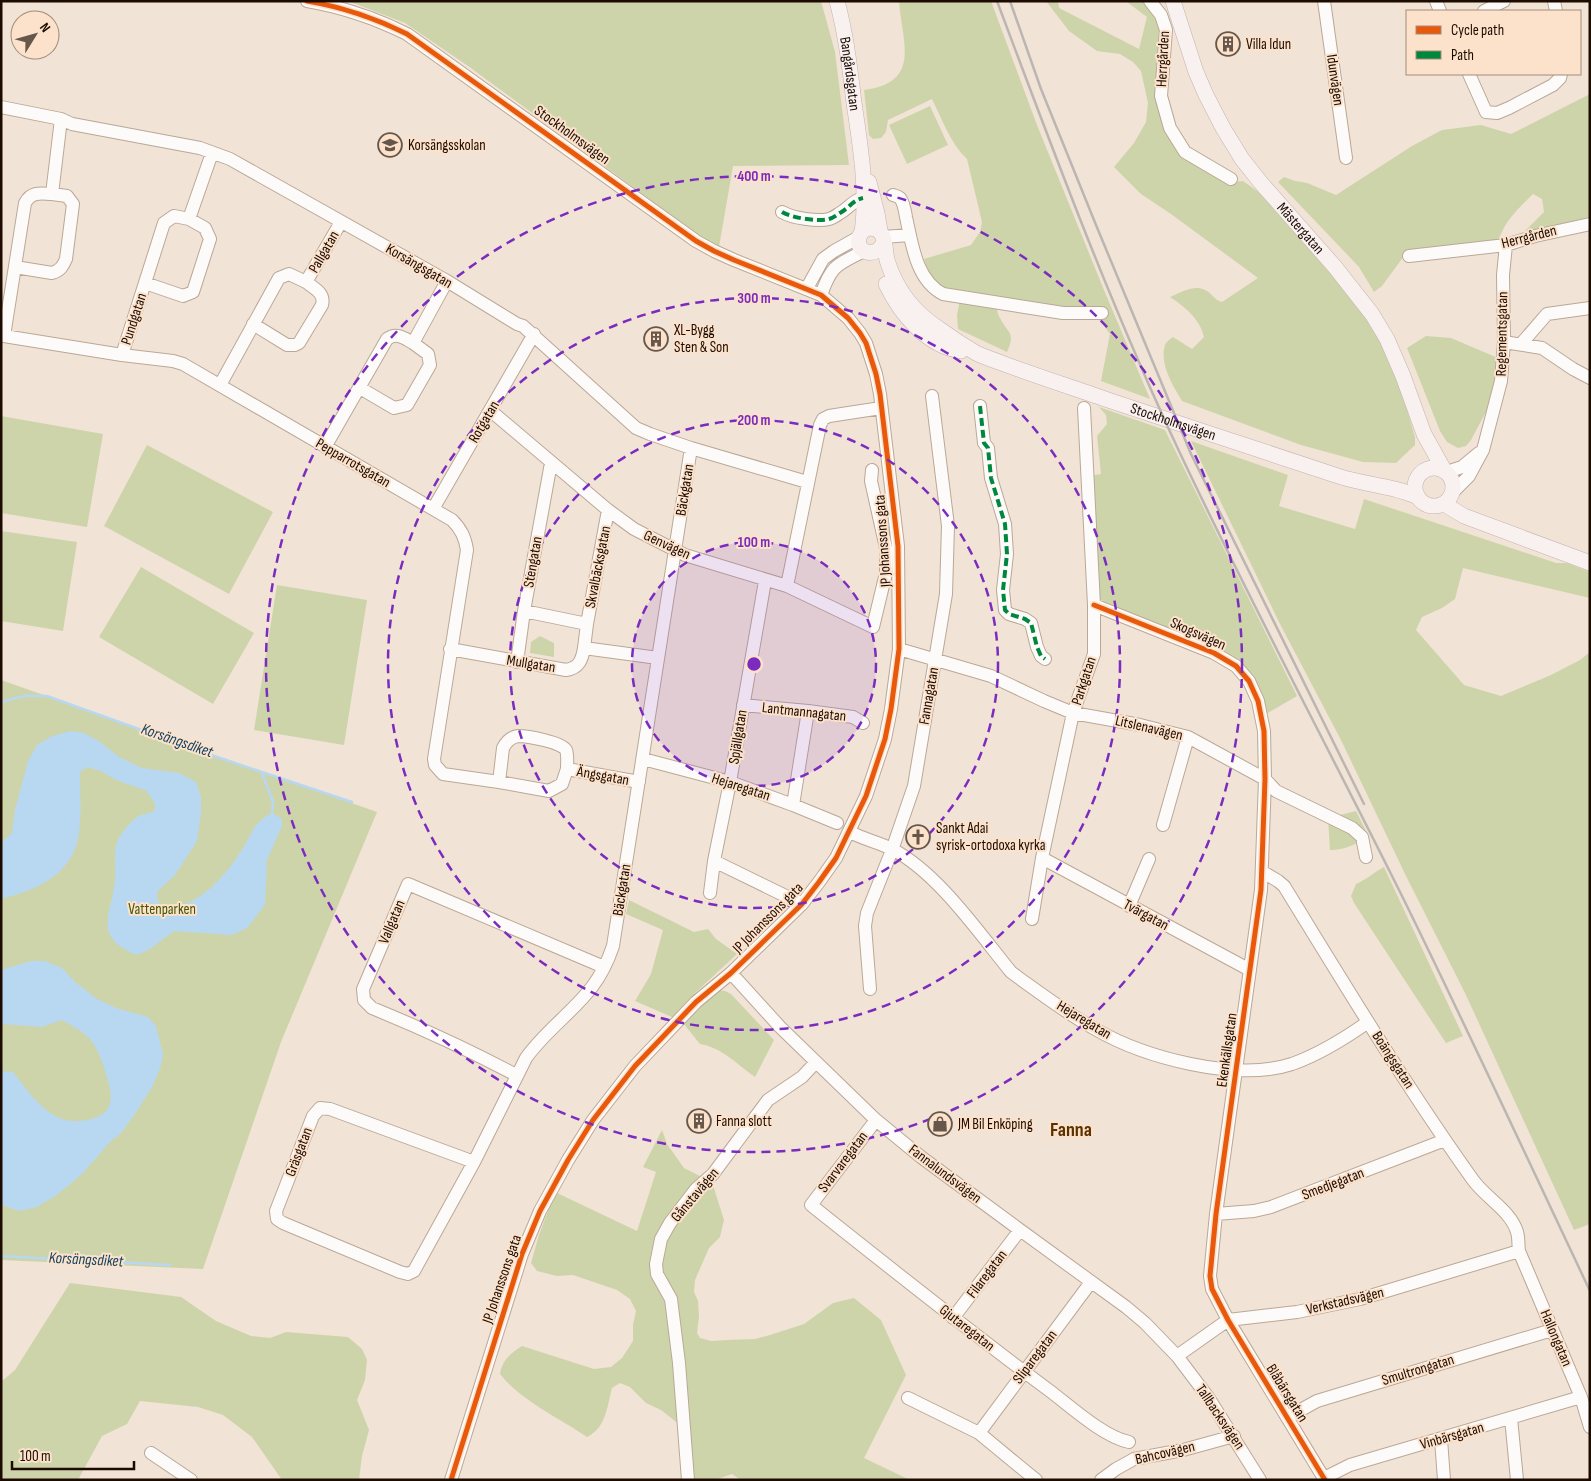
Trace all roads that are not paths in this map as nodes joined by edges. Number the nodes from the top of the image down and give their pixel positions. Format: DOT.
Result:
graph roads {
  1 [pos="307,1"];
  2 [pos="836,1"];
  3 [pos="1150,1"];
  4 [pos="1173,1"];
  5 [pos="1179,1"];
  6 [pos="1324,1"];
  7 [pos="1504,1"];
  8 [pos="1486,10"];
  9 [pos="1179,19"];
  10 [pos="1469,75"];
  11 [pos="1561,75"];
  12 [pos="1,107"];
  13 [pos="61,119"];
  14 [pos="860,146"];
  15 [pos="212,153"];
  16 [pos="1346,158"];
  17 [pos="1231,179"];
  18 [pos="52,194"];
  19 [pos="893,195"];
  20 [pos="863,198"];
  21 [pos="782,212"];
  22 [pos="189,219"];
  23 [pos="341,222"];
  24 [pos="1590,224"];
  25 [pos="910,235"];
  26 [pos="882,237"];
  27 [pos="863,243"];
  28 [pos="1506,245"];
  29 [pos="1409,256"];
  30 [pos="15,267"];
  31 [pos="447,281"];
  32 [pos="306,282"];
  33 [pos="145,283"];
  34 [pos="807,288"];
  35 [pos="821,294"];
  36 [pos="1590,308"];
  37 [pos="1102,313"];
  38 [pos="253,324"];
  39 [pos="534,334"];
  40 [pos="1504,342"];
  41 [pos="413,343"];
  42 [pos="1521,344"];
  43 [pos="977,354"];
  44 [pos="122,355"];
  45 [pos="1590,378"];
  46 [pos="220,385"];
  47 [pos="360,388"];
  48 [pos="932,396"];
  49 [pos="980,406"];
  50 [pos="881,408"];
  51 [pos="1084,408"];
  52 [pos="491,412"];
  53 [pos="1424,434"];
  54 [pos="325,447"];
  55 [pos="691,448"];
  56 [pos="1483,450"];
  57 [pos="551,463"];
  58 [pos="872,470"];
  59 [pos="1446,471"];
  60 [pos="1418,477"];
  61 [pos="807,482"];
  62 [pos="1370,483"];
  63 [pos="1450,496"];
  64 [pos="1418,497"];
  65 [pos="433,509"];
  66 [pos="608,510"];
  67 [pos="675,551"];
  68 [pos="1590,564"];
  69 [pos="765,580"];
  70 [pos="787,586"];
  71 [pos="1094,605"];
  72 [pos="524,611"];
  73 [pos="587,624"];
  74 [pos="584,648"];
  75 [pos="450,649"];
  76 [pos="899,649"];
  77 [pos="658,658"];
  78 [pos="935,659"];
  79 [pos="1045,659"];
  80 [pos="517,662"];
  81 [pos="743,705"];
  82 [pos="808,711"];
  83 [pos="1073,713"];
  84 [pos="863,723"];
  85 [pos="1188,737"];
  86 [pos="643,759"];
  87 [pos="567,769"];
  88 [pos="443,774"];
  89 [pos="1266,779"];
  90 [pos="499,782"];
  91 [pos="639,782"];
  92 [pos="730,782"];
  93 [pos="793,805"];
  94 [pos="837,823"];
  95 [pos="1163,825"];
  96 [pos="850,832"];
  97 [pos="892,850"];
  98 [pos="1366,857"];
  99 [pos="1042,858"];
  100 [pos="1149,859"];
  101 [pos="714,861"];
  102 [pos="1263,872"];
  103 [pos="710,893"];
  104 [pos="802,904"];
  105 [pos="1129,906"];
  106 [pos="1032,919"];
  107 [pos="604,967"];
  108 [pos="1250,970"];
  109 [pos="731,973"];
  110 [pos="870,989"];
  111 [pos="1368,1022"];
  112 [pos="816,1062"];
  113 [pos="1237,1070"];
  114 [pos="516,1075"];
  115 [pos="876,1120"];
  116 [pos="1446,1140"];
  117 [pos="474,1162"];
  118 [pos="810,1205"];
  119 [pos="1216,1214"];
  120 [pos="1020,1230"];
  121 [pos="1518,1251"];
  122 [pos="408,1274"];
  123 [pos="1091,1282"];
  124 [pos="954,1318"];
  125 [pos="1228,1320"];
  126 [pos="1552,1330"];
  127 [pos="1177,1356"];
  128 [pos="1024,1372"];
  129 [pos="1581,1397"];
  130 [pos="908,1398"];
  131 [pos="1288,1417"];
  132 [pos="1511,1418"];
  133 [pos="1590,1427"];
  134 [pos="979,1433"];
  135 [pos="1234,1436"];
  136 [pos="1441,1439"];
  137 [pos="1129,1442"];
  138 [pos="151,1453"];
  139 [pos="1324,1479"];
  140 [pos="191,1480"];
  141 [pos="451,1480"];
  142 [pos="688,1480"];
  143 [pos="1036,1480"];
  144 [pos="1101,1480"];
  145 [pos="1260,1480"];
  146 [pos="1444,1480"];
  147 [pos="1517,1480"];
  1 -- 34 [label="street, Stockholmsvägen"];
  2 -- 14 [label="main road, Bangårdsgatan"];
  3 -- 17 [label="street, Herrgården"];
  4 -- 9 [label="main road, Mästergatan"];
  5 -- 9 [label="main road, Mästergatan"];
  6 -- 16 [label="street, Idunvägen"];
  7 -- 8 [label="street"];
  9 -- 53 [label="main road, Mästergatan"];
  10 -- 11 [label="street"];
  12 -- 13 [label="street, Korsängsgatan"];
  13 -- 15 [label="street, Korsängsgatan"];
  13 -- 18 [label="street"];
  14 -- 20 [label="main road, Bangårdsgatan"];
  14 -- 26 [label="main road, Bangårdsgatan"];
  15 -- 22 [label="street"];
  15 -- 23 [label="street, Korsängsgatan"];
  18 -- 30 [label="street"];
  18 -- 30 [label="street"];
  19 -- 25 [label="street"];
  20 -- 21 [label="street"];
  20 -- 27 [label="main road, Bangårdsgatan"];
  22 -- 33 [label="street, Pundgatan"];
  22 -- 33 [label="street, Pundgatan"];
  23 -- 31 [label="street, Korsängsgatan"];
  23 -- 32 [label="street, Pallgatan"];
  24 -- 28 [label="street, Herrgården"];
  25 -- 26 [label="street"];
  25 -- 37 [label="street"];
  26 -- 27 [label="main road"];
  26 -- 27 [label="main road"];
  26 -- 43 [label="main road, Stockholmsvägen"];
  27 -- 34 [label="street"];
  27 -- 35 [label="street"];
  27 -- 43 [label="main road, Stockholmsvägen"];
  28 -- 29 [label="street, Herrgården"];
  28 -- 40 [label="street, Regementsgatan"];
  30 -- 44 [label="street, Pepparrotsgatan"];
  31 -- 39 [label="street, Korsängsgatan"];
  31 -- 41 [label="street"];
  32 -- 38 [label="street, Pallgatan"];
  32 -- 38 [label="street, Pallgatan"];
  33 -- 44 [label="street, Pundgatan"];
  34 -- 35 [label="street, Stockholmsvägen"];
  35 -- 50 [label="street, JP Johanssons gata"];
  36 -- 42 [label="street"];
  38 -- 46 [label="street, Pallgatan"];
  39 -- 52 [label="street, Rotgatan"];
  39 -- 55 [label="street, Korsängsgatan"];
  40 -- 42 [label="street"];
  40 -- 56 [label="street, Regementsgatan"];
  41 -- 47 [label="street"];
  41 -- 47 [label="street"];
  42 -- 45 [label="street"];
  43 -- 62 [label="main road, Stockholmsvägen"];
  44 -- 46 [label="street, Pepparrotsgatan"];
  46 -- 54 [label="street, Pepparrotsgatan"];
  47 -- 54 [label="street"];
  48 -- 78 [label="street, Fannagatan"];
  49 -- 79 [label="street"];
  50 -- 61 [label="street"];
  50 -- 76 [label="street, JP Johanssons gata"];
  51 -- 71 [label="street, Parkgatan"];
  52 -- 57 [label="street, Genvägen"];
  52 -- 65 [label="street, Rotgatan"];
  53 -- 59 [label="main road, Mästergatan"];
  53 -- 60 [label="main road, Mästergatan"];
  54 -- 65 [label="street, Pepparrotsgatan"];
  55 -- 61 [label="street, Korsängsgatan"];
  55 -- 67 [label="street, Bäckgatan"];
  56 -- 59 [label="street"];
  56 -- 63 [label="street, Regementsgatan"];
  57 -- 66 [label="street, Genvägen"];
  57 -- 72 [label="street, Stengatan"];
  58 -- 70 [label="street, Genvägen"];
  59 -- 60 [label="main road"];
  59 -- 63 [label="main road"];
  60 -- 62 [label="main road, Stockholmsvägen"];
  60 -- 64 [label="main road"];
  61 -- 70 [label="street"];
  62 -- 64 [label="main road, Stockholmsvägen"];
  63 -- 64 [label="main road"];
  63 -- 68 [label="main road"];
  65 -- 75 [label="street, Pepparrotsgatan"];
  66 -- 67 [label="street, Genvägen"];
  66 -- 73 [label="street, Skvalbäcksgatan"];
  67 -- 69 [label="street, Genvägen"];
  67 -- 77 [label="street, Bäckgatan"];
  69 -- 70 [label="street, Genvägen"];
  69 -- 81 [label="street, Spjällgatan"];
  71 -- 83 [label="street, Parkgatan"];
  71 -- 89 [label="street, Skogsvägen"];
  72 -- 73 [label="street, Skvalbäcksgatan"];
  72 -- 80 [label="street, Stengatan"];
  73 -- 74 [label="street, Skvalbäcksgatan"];
  74 -- 77 [label="street"];
  74 -- 80 [label="street, Mullgatan"];
  75 -- 80 [label="street, Mullgatan"];
  75 -- 88 [label="street, Pepparrotsgatan"];
  76 -- 78 [label="street, Litslenavägen"];
  76 -- 96 [label="street, JP Johanssons gata"];
  77 -- 86 [label="street, Bäckgatan"];
  78 -- 83 [label="street, Litslenavägen"];
  78 -- 97 [label="street, Fannagatan"];
  81 -- 82 [label="street, Lantmannagatan"];
  81 -- 92 [label="street, Spjällgatan"];
  82 -- 84 [label="street, Lantmannagatan"];
  82 -- 93 [label="street"];
  83 -- 85 [label="street, Litslenavägen"];
  83 -- 99 [label="street, Parkgatan"];
  85 -- 89 [label="street, Litslenavägen"];
  85 -- 95 [label="street"];
  86 -- 91 [label="street, Bäckgatan"];
  86 -- 92 [label="street, Hejaregatan"];
  87 -- 90 [label="street, Ängsgatan"];
  87 -- 90 [label="street, Ängsgatan"];
  87 -- 91 [label="street, Ängsgatan"];
  88 -- 90 [label="street, Ängsgatan"];
  89 -- 98 [label="street, Litslenavägen"];
  89 -- 102 [label="street, Ekenkällsgatan"];
  91 -- 107 [label="street, Bäckgatan"];
  92 -- 93 [label="street, Hejaregatan"];
  92 -- 101 [label="street, Spjällgatan"];
  93 -- 94 [label="street, Hejaregatan"];
  96 -- 97 [label="street, Hejaregatan"];
  96 -- 104 [label="street, JP Johanssons gata"];
  97 -- 110 [label="street, Fannagatan"];
  97 -- 113 [label="street, Hejaregatan"];
  99 -- 105 [label="street, Tvärgatan"];
  99 -- 106 [label="street, Parkgatan"];
  100 -- 105 [label="street"];
  101 -- 103 [label="street, Spjällgatan"];
  101 -- 104 [label="street"];
  102 -- 108 [label="street, Ekenkällsgatan"];
  102 -- 111 [label="street, Boängsgatan"];
  104 -- 109 [label="street, JP Johanssons gata"];
  105 -- 108 [label="street, Tvärgatan"];
  107 -- 114 [label="street, Bäckgatan"];
  107 -- 114 [label="street, Vallgatan"];
  108 -- 113 [label="street, Ekenkällsgatan"];
  109 -- 112 [label="street, Fannalundsvägen"];
  109 -- 141 [label="street, JP Johanssons gata"];
  111 -- 113 [label="street, Hejaregatan"];
  111 -- 116 [label="street, Boängsgatan"];
  112 -- 115 [label="street, Fannalundsvägen"];
  112 -- 142 [label="street, Gånstavägen"];
  113 -- 119 [label="street, Ekenkällsgatan"];
  114 -- 117 [label="street, Bäckgatan"];
  115 -- 118 [label="street, Svarvaregatan"];
  115 -- 120 [label="street, Fannalundsvägen"];
  116 -- 119 [label="street, Smedjegatan"];
  116 -- 121 [label="street, Boängsgatan"];
  117 -- 122 [label="street, Bäckgatan"];
  117 -- 122 [label="street, Gräsgatan"];
  118 -- 124 [label="street, Gjutaregatan"];
  119 -- 125 [label="street, Ekenkällsgatan"];
  120 -- 123 [label="street, Fannalundsvägen"];
  120 -- 124 [label="street, Filaregatan"];
  121 -- 125 [label="street, Verkstadsvägen"];
  121 -- 126 [label="street, Hallongatan"];
  123 -- 127 [label="street, Fannalundsvägen"];
  123 -- 128 [label="street, Sliparegatan"];
  124 -- 128 [label="street, Gjutaregatan"];
  125 -- 127 [label="street, Verkstadsvägen"];
  125 -- 131 [label="street, Blåbärsgatan"];
  126 -- 129 [label="street, Hallongatan"];
  126 -- 131 [label="street, Smultrongatan"];
  127 -- 135 [label="street, Tallbacksvägen"];
  128 -- 134 [label="street, Sliparegatan"];
  128 -- 137 [label="street, Gjutaregatan"];
  129 -- 132 [label="street, Vinbärsgatan"];
  129 -- 133 [label="street, Hallongatan"];
  130 -- 134 [label="street"];
  131 -- 139 [label="street, Blåbärsgatan"];
  132 -- 136 [label="street, Vinbärsgatan"];
  132 -- 147 [label="street"];
  134 -- 143 [label="street"];
  135 -- 144 [label="street, Bahcovägen"];
  135 -- 145 [label="street, Tallbacksvägen"];
  136 -- 139 [label="street, Vinbärsgatan"];
  136 -- 146 [label="street"];
  138 -- 140 [label="street"];
}
